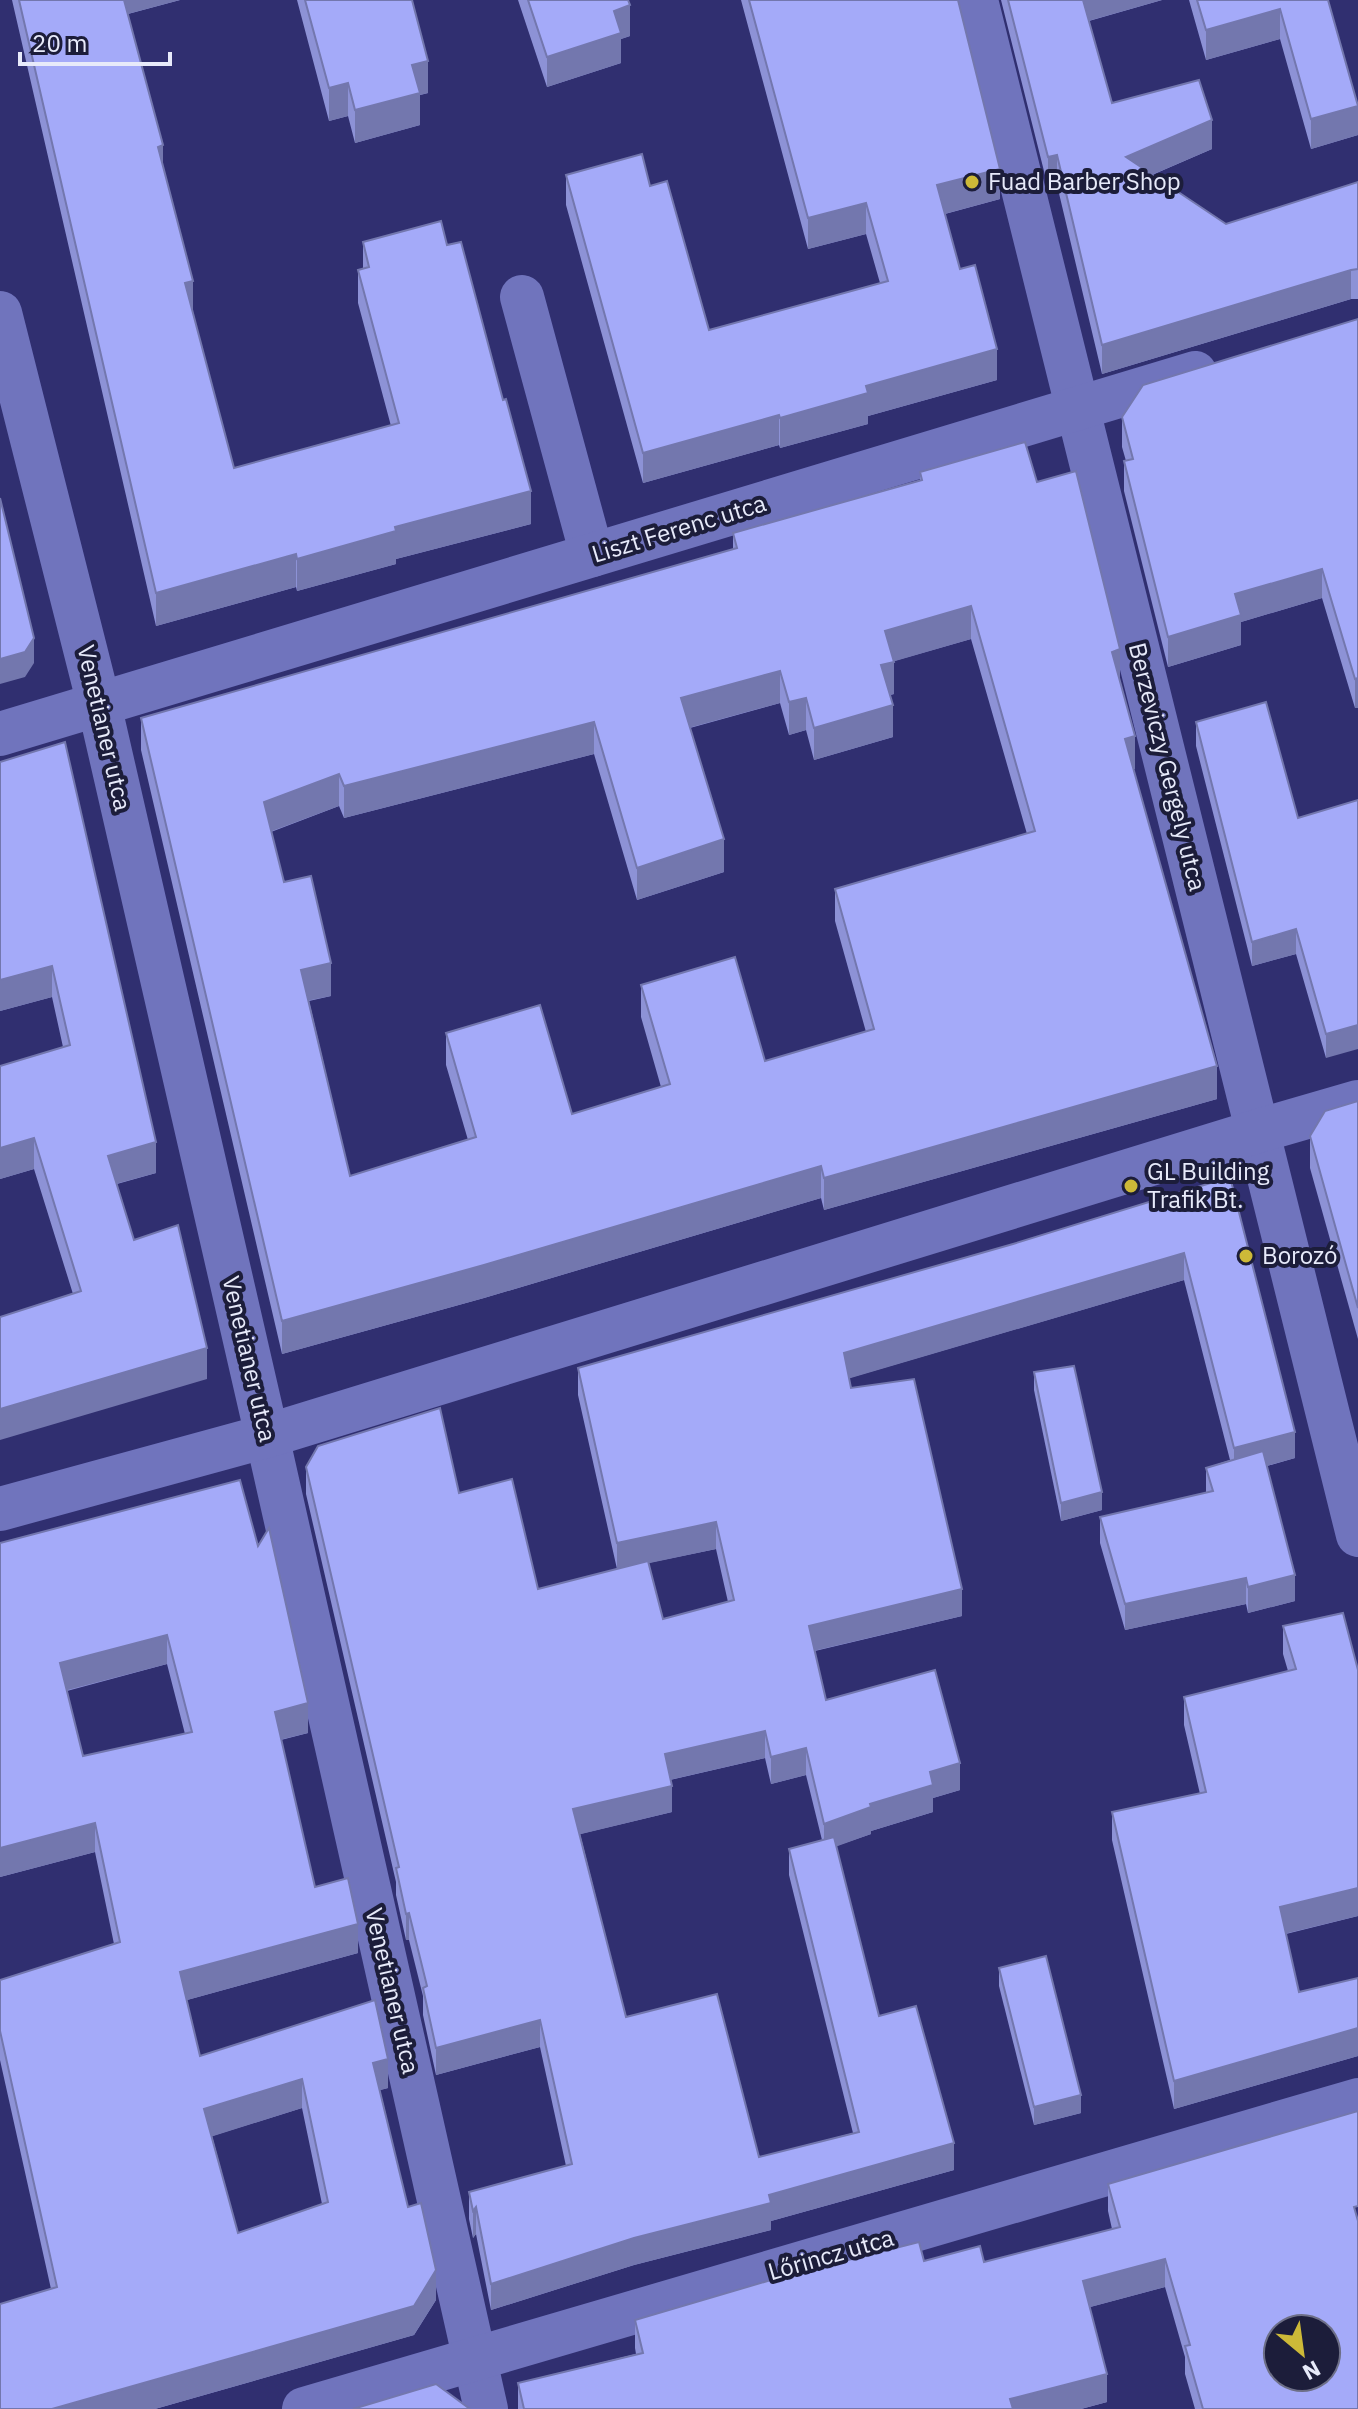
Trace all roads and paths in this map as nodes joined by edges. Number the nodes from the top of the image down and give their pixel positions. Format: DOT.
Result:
graph roads {
  1 [pos="976,0"];
  2 [pos="522,297"];
  3 [pos="0,313"];
  4 [pos="1225,364"];
  5 [pos="1077,409"];
  6 [pos="592,555"];
  7 [pos="99,704"];
  8 [pos="0,734"];
  9 [pos="1358,1102"];
  10 [pos="1258,1131"];
  11 [pos="267,1436"];
  12 [pos="0,1509"];
  13 [pos="1358,1535"];
  14 [pos="1358,2100"];
  15 [pos="475,2359"];
  16 [pos="304,2409"];
  17 [pos="486,2409"];
  1 -- 5 [label="street, Berzeviczy Gergely utca"];
  2 -- 6 [label="street"];
  3 -- 7 [label="street, Venetianer utca"];
  4 -- 5 [label="street, Liszt Ferenc utca"];
  5 -- 6 [label="street, Liszt Ferenc utca"];
  5 -- 10 [label="street, Berzeviczy Gergely utca"];
  6 -- 7 [label="street, Liszt Ferenc utca"];
  7 -- 8 [label="street, Liszt Ferenc utca"];
  7 -- 11 [label="street, Venetianer utca"];
  9 -- 10 [label="street"];
  10 -- 11 [label="street"];
  10 -- 13 [label="street, Berzeviczy Gergely utca"];
  11 -- 12 [label="street"];
  11 -- 15 [label="street, Venetianer utca"];
  14 -- 15 [label="street, Lőrincz utca"];
  15 -- 16 [label="street, Lőrincz utca"];
  15 -- 17 [label="street, Venetianer utca"];
}
